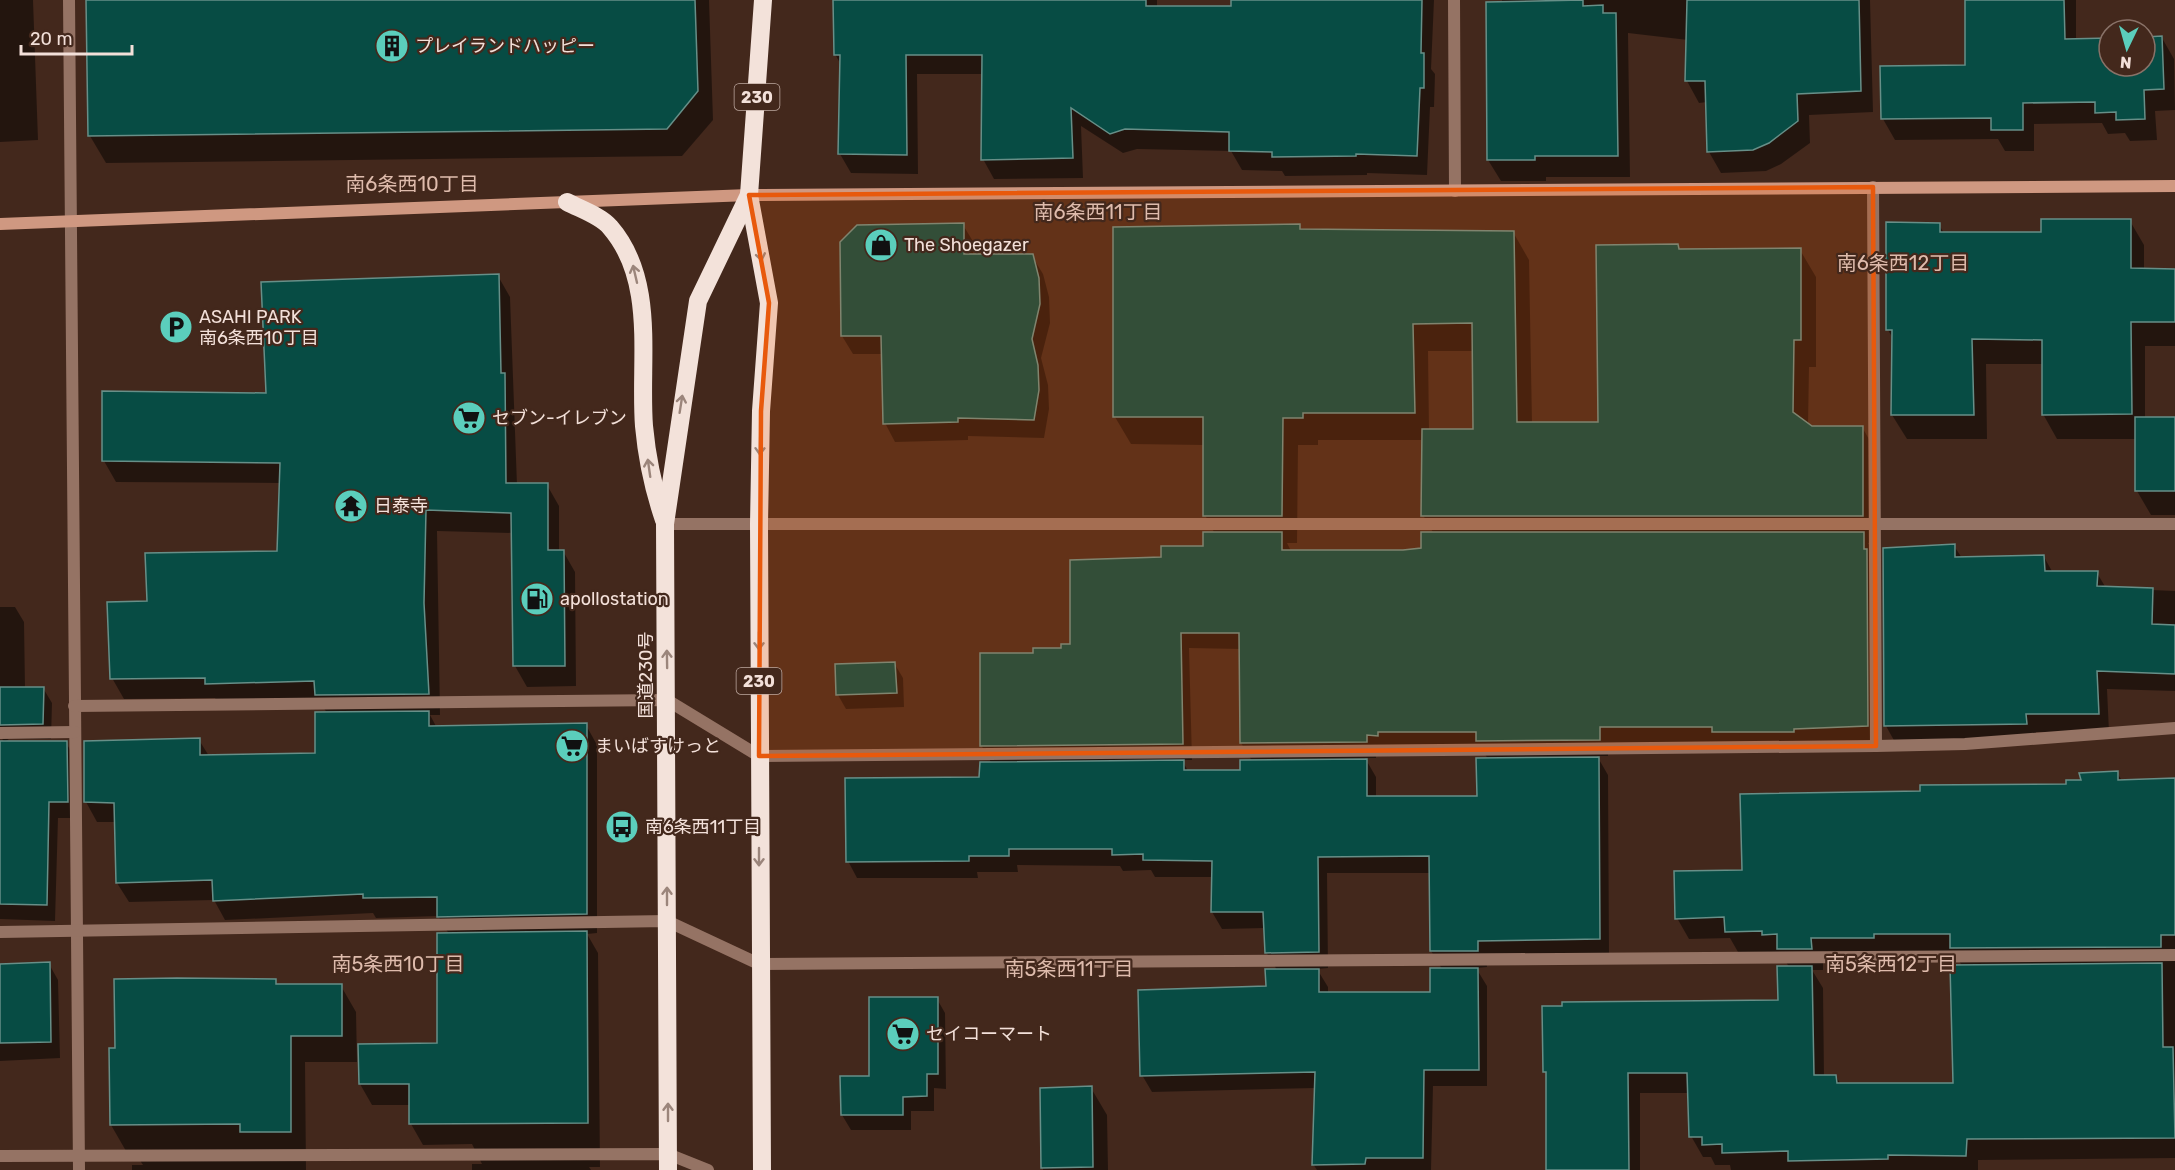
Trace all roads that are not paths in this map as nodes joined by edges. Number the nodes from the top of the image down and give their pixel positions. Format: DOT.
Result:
graph roads {
  1 [pos="69,0"];
  2 [pos="763,0"];
  3 [pos="1454,0"];
  4 [pos="2175,186"];
  5 [pos="1873,187"];
  6 [pos="1455,190"];
  7 [pos="749,195"];
  8 [pos="567,202"];
  9 [pos="70,221"];
  10 [pos="0,224"];
  11 [pos="665,524"];
  12 [pos="759,524"];
  13 [pos="1875,524"];
  14 [pos="2175,524"];
  15 [pos="667,700"];
  16 [pos="74,706"];
  17 [pos="2175,728"];
  18 [pos="75,732"];
  19 [pos="0,734"];
  20 [pos="1876,746"];
  21 [pos="759,756"];
  22 [pos="667,921"];
  23 [pos="76,930"];
  24 [pos="0,932"];
  25 [pos="2175,955"];
  26 [pos="759,964"];
  27 [pos="79,1154"];
  28 [pos="0,1156"];
  29 [pos="668,1162"];
  30 [pos="79,1170"];
  31 [pos="708,1170"];
  32 [pos="762,1170"];
  1 -- 9 [label="street"];
  2 -- 7 [label="highway, 国道230号 / 230"];
  3 -- 6 [label="street"];
  4 -- 5 [label="street"];
  5 -- 6 [label="street"];
  5 -- 13 [label="street"];
  6 -- 7 [label="street"];
  7 -- 8 [label="street"];
  11 -- 7 [label="highway, 国道230号 / 230, one-way"];
  7 -- 12 [label="highway, 国道230号 / 230, one-way"];
  8 -- 9 [label="street"];
  11 -- 8 [label="highway, one-way"];
  9 -- 10 [label="street"];
  9 -- 16 [label="street"];
  11 -- 12 [label="street"];
  15 -- 11 [label="highway, 国道230号 / 230, one-way"];
  12 -- 13 [label="street"];
  12 -- 21 [label="highway, 国道230号 / 230, one-way"];
  13 -- 14 [label="street"];
  13 -- 20 [label="street"];
  15 -- 16 [label="street"];
  15 -- 21 [label="street"];
  22 -- 15 [label="highway, 国道230号 / 230, one-way"];
  16 -- 18 [label="street"];
  17 -- 20 [label="street"];
  18 -- 19 [label="street"];
  18 -- 23 [label="street"];
  20 -- 21 [label="street"];
  21 -- 26 [label="highway, 国道230号 / 230, one-way"];
  22 -- 23 [label="street"];
  22 -- 26 [label="street"];
  29 -- 22 [label="highway, 国道230号 / 230, one-way"];
  23 -- 24 [label="street"];
  23 -- 27 [label="street"];
  25 -- 26 [label="street"];
  26 -- 32 [label="highway, 国道230号 / 230"];
  27 -- 28 [label="street"];
  27 -- 29 [label="street"];
  27 -- 30 [label="street"];
  29 -- 31 [label="street"];
}
